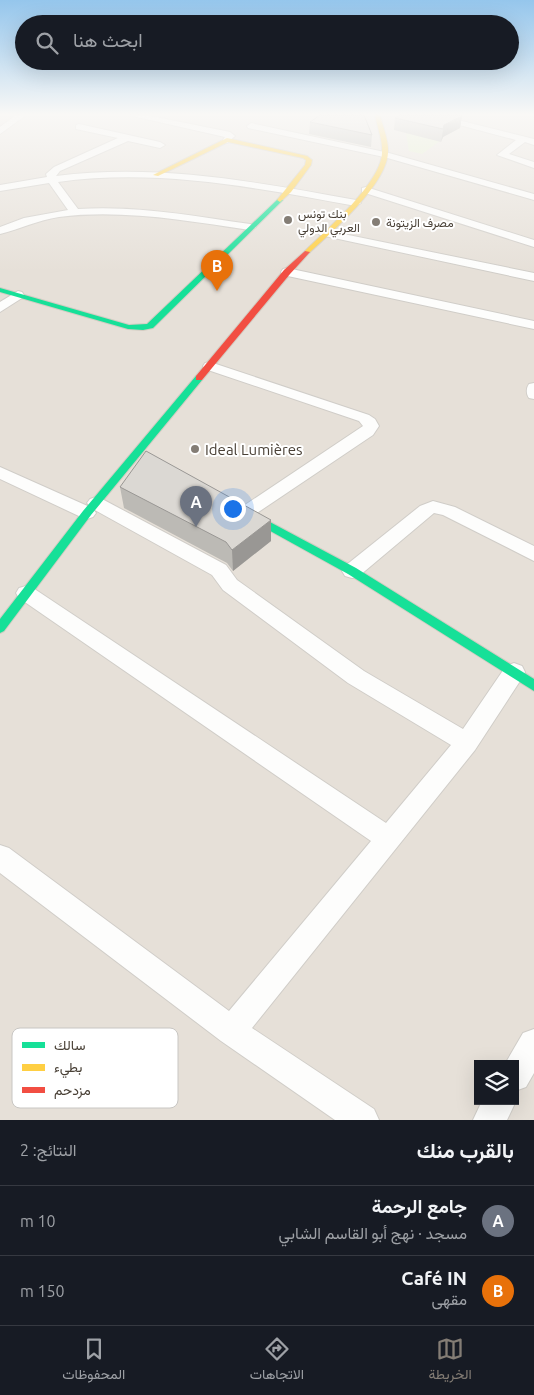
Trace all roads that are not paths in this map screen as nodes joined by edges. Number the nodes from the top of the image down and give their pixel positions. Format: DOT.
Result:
graph roads {
  1 [pos="59,167"];
  2 [pos="172,167"];
  3 [pos="306,167"];
  4 [pos="381,167"];
  5 [pos="429,167"];
  6 [pos="156,175"];
  7 [pos="52,180"];
  8 [pos="0,188"];
  9 [pos="289,190"];
  10 [pos="366,190"];
  11 [pos="534,197"];
  12 [pos="356,203"];
  13 [pos="76,213"];
  14 [pos="250,227"];
  15 [pos="0,231"];
  16 [pos="324,232"];
  17 [pos="534,244"];
  18 [pos="287,272"];
  19 [pos="534,277"];
  20 [pos="0,290"];
  21 [pos="18,295"];
  22 [pos="0,308"];
  23 [pos="534,325"];
  24 [pos="210,366"];
  25 [pos="534,387"];
  26 [pos="534,394"];
  27 [pos="0,472"];
  28 [pos="228,504"];
  29 [pos="92,508"];
  30 [pos="245,513"];
  31 [pos="534,554"];
  32 [pos="352,571"];
  33 [pos="26,593"];
  34 [pos="0,628"];
  35 [pos="524,679"];
  36 [pos="467,743"];
  37 [pos="388,838"];
  38 [pos="0,857"];
  39 [pos="231,1031"];
  40 [pos="534,1044"];
  41 [pos="519,1069"];
  42 [pos="498,1105"];
  43 [pos="363,1120"];
  44 [pos="489,1120"];
  1 -- 7 [label="street"];
  2 -- 6 [label="main road"];
  3 -- 9 [label="main road"];
  4 -- 10 [label="main road"];
  5 -- 11 [label="street"];
  6 -- 7 [label="street"];
  6 -- 9 [label="street"];
  7 -- 8 [label="street"];
  7 -- 13 [label="street"];
  9 -- 12 [label="street"];
  9 -- 14 [label="main road"];
  10 -- 12 [label="main road"];
  10 -- 17 [label="street"];
  12 -- 16 [label="main road"];
  13 -- 14 [label="street"];
  13 -- 15 [label="street"];
  14 -- 21 [label="main road"];
  16 -- 18 [label="main road"];
  16 -- 19 [label="street"];
  18 -- 23 [label="street"];
  18 -- 24 [label="main road"];
  20 -- 21 [label="main road"];
  21 -- 22 [label="street"];
  24 -- 29 [label="main road"];
  24 -- 30 [label="street"];
  25 -- 26 [label="street"];
  27 -- 29 [label="street"];
  28 -- 30 [label="main road"];
  29 -- 33 [label="main road"];
  29 -- 36 [label="street"];
  30 -- 32 [label="main road"];
  31 -- 32 [label="street"];
  32 -- 35 [label="main road"];
  33 -- 34 [label="main road"];
  33 -- 37 [label="street"];
  35 -- 36 [label="street"];
  36 -- 37 [label="street"];
  37 -- 39 [label="street"];
  38 -- 39 [label="street"];
  39 -- 43 [label="street"];
  40 -- 41 [label="street"];
  42 -- 44 [label="street"];
}
